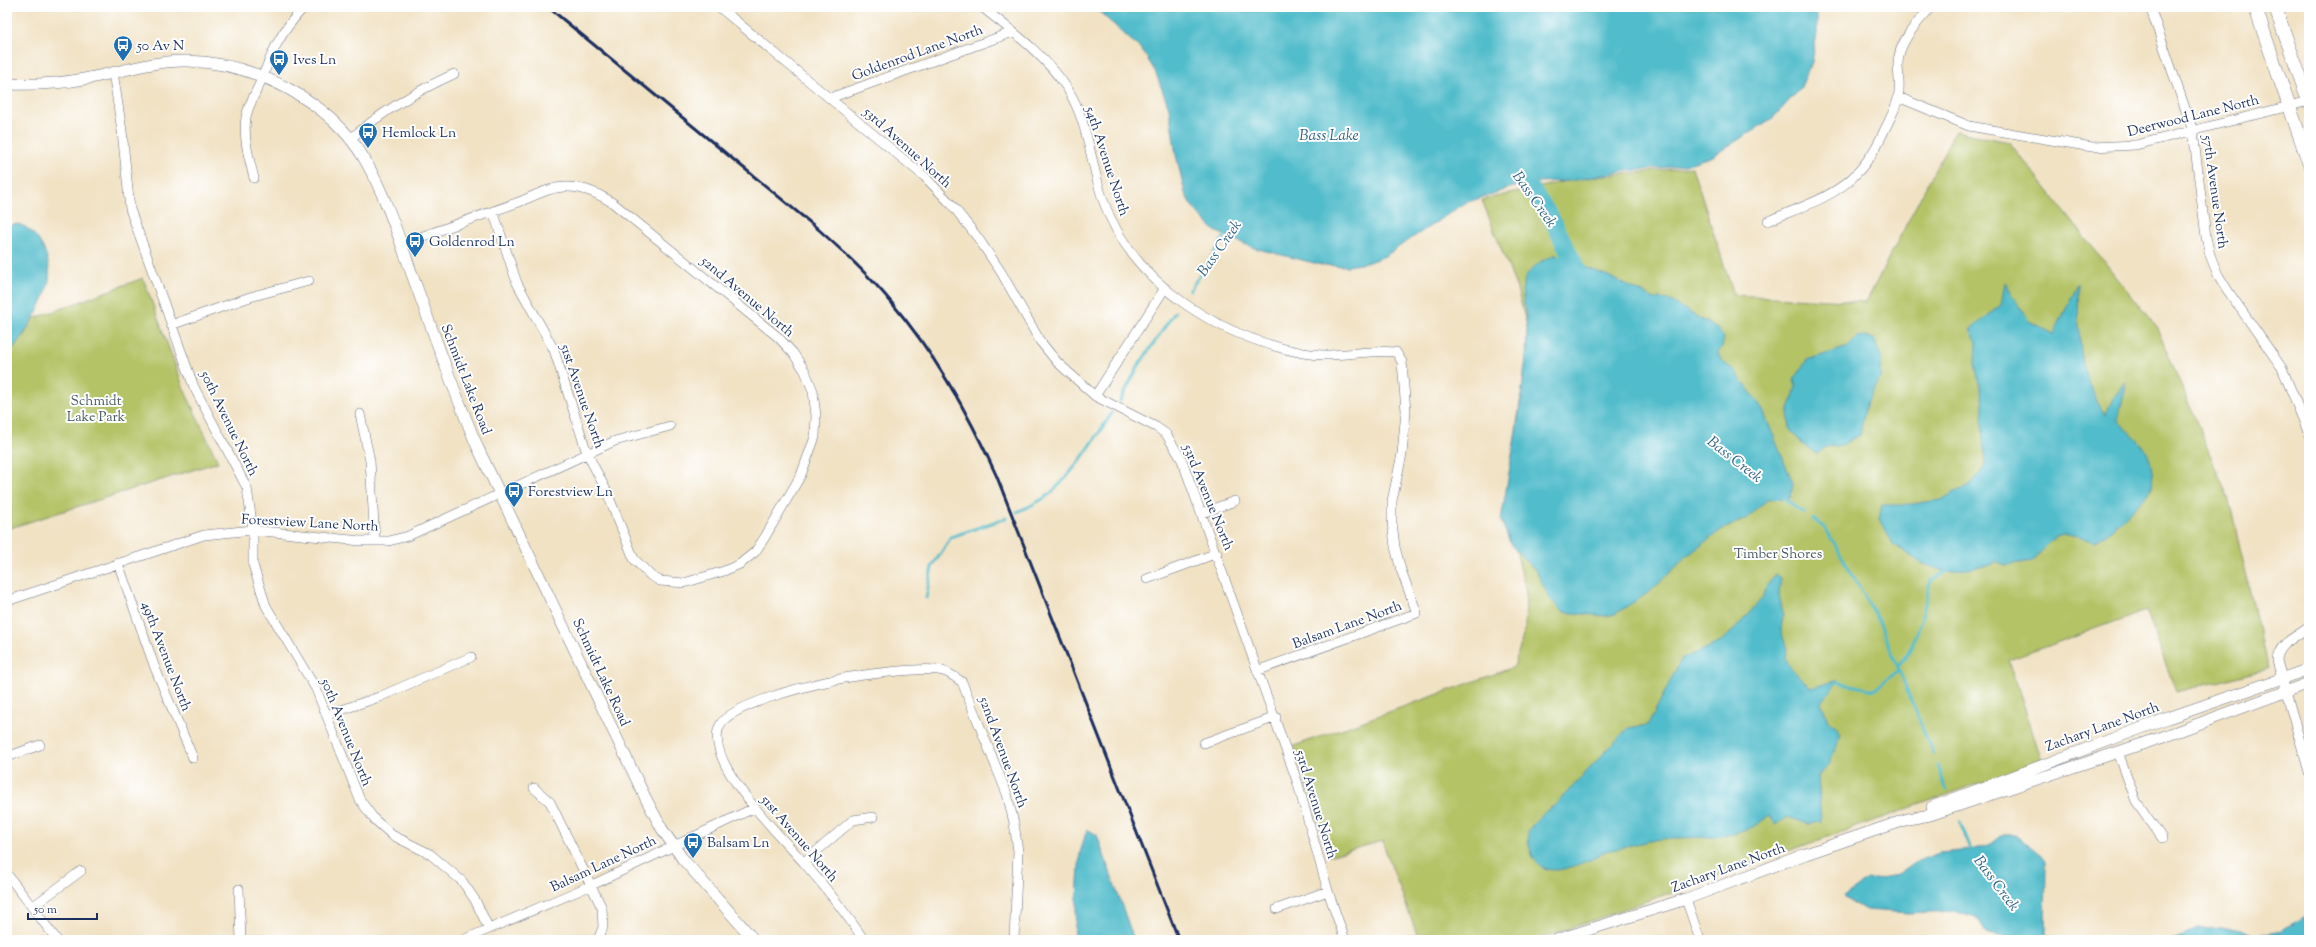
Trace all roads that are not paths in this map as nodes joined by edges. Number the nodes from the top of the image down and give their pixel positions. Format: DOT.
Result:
graph roads {
  1 [pos="304,7"];
  2 [pos="719,7"];
  3 [pos="982,7"];
  4 [pos="1931,7"];
  5 [pos="2150,7"];
  6 [pos="2255,7"];
  7 [pos="2275,7"];
  8 [pos="1013,32"];
  9 [pos="112,72"];
  10 [pos="454,74"];
  11 [pos="262,77"];
  12 [pos="7,84"];
  13 [pos="1898,97"];
  14 [pos="830,98"];
  15 [pos="2309,101"];
  16 [pos="2290,105"];
  17 [pos="2193,131"];
  18 [pos="350,139"];
  19 [pos="2309,163"];
  20 [pos="254,178"];
  21 [pos="493,211"];
  22 [pos="1768,220"];
  23 [pos="401,244"];
  24 [pos="309,281"];
  25 [pos="1165,288"];
  26 [pos="172,324"];
  27 [pos="1396,352"];
  28 [pos="1095,396"];
  29 [pos="360,414"];
  30 [pos="670,426"];
  31 [pos="2309,434"];
  32 [pos="587,453"];
  33 [pos="500,494"];
  34 [pos="1235,501"];
  35 [pos="1202,513"];
  36 [pos="253,530"];
  37 [pos="375,540"];
  38 [pos="1217,554"];
  39 [pos="118,563"];
  40 [pos="1146,579"];
  41 [pos="660,581"];
  42 [pos="7,601"];
  43 [pos="2309,627"];
  44 [pos="471,657"];
  45 [pos="2309,669"];
  46 [pos="1259,670"];
  47 [pos="2280,679"];
  48 [pos="2309,683"];
  49 [pos="2285,692"];
  50 [pos="327,715"];
  51 [pos="1276,717"];
  52 [pos="1204,743"];
  53 [pos="40,745"];
  54 [pos="720,752"];
  55 [pos="2118,752"];
  56 [pos="7,757"];
  57 [pos="193,758"];
  58 [pos="2309,772"];
  59 [pos="534,788"];
  60 [pos="754,808"];
  61 [pos="873,817"];
  62 [pos="1908,819"];
  63 [pos="2162,838"];
  64 [pos="674,846"];
  65 [pos="804,862"];
  66 [pos="82,871"];
  67 [pos="7,874"];
  68 [pos="592,885"];
  69 [pos="239,889"];
  70 [pos="1328,891"];
  71 [pos="1686,899"];
  72 [pos="32,906"];
  73 [pos="1277,909"];
  74 [pos="489,929"];
  75 [pos="57,940"];
  76 [pos="241,940"];
  77 [pos="463,940"];
  78 [pos="598,940"];
  79 [pos="754,940"];
  80 [pos="864,940"];
  81 [pos="1014,940"];
  82 [pos="1345,940"];
  83 [pos="1556,940"];
  84 [pos="1700,940"];
  1 -- 11 [label="street"];
  2 -- 14 [label="street, 53rd Avenue North"];
  3 -- 8 [label="street, 54th Avenue North"];
  4 -- 13 [label="street"];
  5 -- 17 [label="street, 57th Avenue North"];
  6 -- 16 [label="main road"];
  7 -- 15 [label="main road"];
  8 -- 14 [label="street, Goldenrod Lane North"];
  8 -- 25 [label="street, 54th Avenue North"];
  9 -- 11 [label="street, Schmidt Lake Road"];
  9 -- 12 [label="street, Schmidt Lake Road"];
  9 -- 26 [label="street, 50th Avenue North"];
  10 -- 18 [label="street"];
  11 -- 18 [label="street, Schmidt Lake Road"];
  11 -- 20 [label="street"];
  13 -- 17 [label="street, Deerwood Lane North"];
  13 -- 22 [label="street"];
  14 -- 28 [label="street, 53rd Avenue North"];
  15 -- 16 [label="street, Deerwood Lane North"];
  16 -- 17 [label="street, Deerwood Lane North"];
  16 -- 19 [label="main road"];
  17 -- 31 [label="street, 57th Avenue North"];
  18 -- 23 [label="street, Schmidt Lake Road"];
  21 -- 23 [label="street"];
  21 -- 32 [label="street, 51st Avenue North"];
  21 -- 41 [label="street, 52nd Avenue North"];
  23 -- 33 [label="street, Schmidt Lake Road"];
  24 -- 26 [label="street"];
  25 -- 27 [label="street, 54th Avenue North"];
  25 -- 28 [label="street"];
  26 -- 36 [label="street, 50th Avenue North"];
  27 -- 46 [label="street, Balsam Lane North"];
  28 -- 35 [label="street, 53rd Avenue North"];
  29 -- 37 [label="street"];
  30 -- 32 [label="street, Forestview Lane North"];
  32 -- 33 [label="street, Forestview Lane North"];
  32 -- 41 [label="street, 51st Avenue North"];
  33 -- 37 [label="street, Forestview Lane North"];
  33 -- 64 [label="street, Schmidt Lake Road"];
  34 -- 35 [label="street"];
  35 -- 38 [label="street, 53rd Avenue North"];
  36 -- 37 [label="street, Forestview Lane North"];
  36 -- 39 [label="street, Forestview Lane North"];
  36 -- 50 [label="street, 50th Avenue North"];
  38 -- 40 [label="street"];
  38 -- 46 [label="street, 53rd Avenue North"];
  39 -- 42 [label="street, Forestview Lane North"];
  39 -- 57 [label="street, 49th Avenue North"];
  43 -- 47 [label="street"];
  44 -- 50 [label="street"];
  45 -- 47 [label="street, Zachary Lane North"];
  46 -- 51 [label="street, 53rd Avenue North"];
  47 -- 49 [label="street"];
  47 -- 62 [label="street, Zachary Lane North"];
  48 -- 49 [label="street, Zachary Lane North"];
  49 -- 55 [label="street, Zachary Lane North"];
  49 -- 58 [label="street"];
  50 -- 74 [label="street, 50th Avenue North"];
  51 -- 52 [label="street"];
  51 -- 70 [label="street, 53rd Avenue North"];
  53 -- 56 [label="street"];
  54 -- 60 [label="street, 51st Avenue North"];
  54 -- 81 [label="street, 52nd Avenue North"];
  55 -- 62 [label="street, Zachary Lane North"];
  55 -- 63 [label="street"];
  59 -- 68 [label="street"];
  60 -- 64 [label="street, Balsam Lane North"];
  60 -- 65 [label="street, 51st Avenue North"];
  61 -- 65 [label="street"];
  62 -- 71 [label="street, Zachary Lane North"];
  64 -- 68 [label="street, Balsam Lane North"];
  64 -- 79 [label="street, Schmidt Lake Road"];
  65 -- 80 [label="street, 51st Avenue North"];
  66 -- 72 [label="street"];
  67 -- 72 [label="street"];
  68 -- 74 [label="street, Balsam Lane North"];
  68 -- 78 [label="street"];
  69 -- 76 [label="street"];
  70 -- 73 [label="street"];
  70 -- 82 [label="street, 53rd Avenue North"];
  71 -- 83 [label="street, Zachary Lane North"];
  71 -- 84 [label="street"];
  72 -- 75 [label="street"];
  74 -- 77 [label="street, Balsam Lane North"];
}
